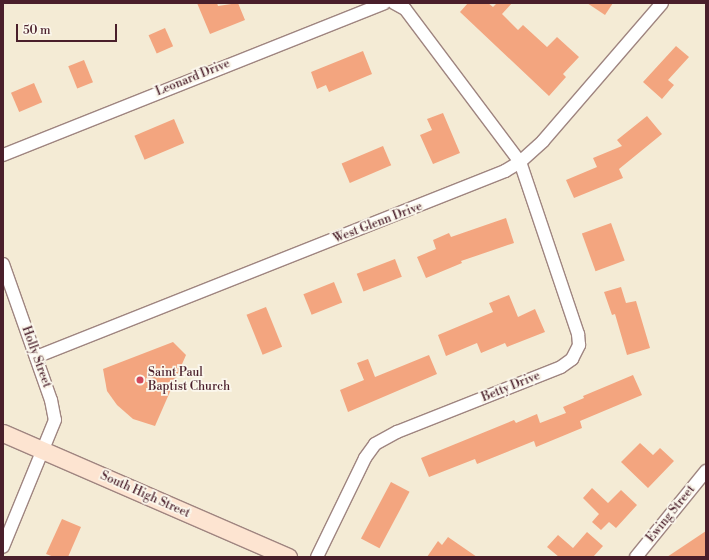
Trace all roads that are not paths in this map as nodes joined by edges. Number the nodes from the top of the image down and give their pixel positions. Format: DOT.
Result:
graph roads {
  1 [pos="384,3"];
  2 [pos="394,3"];
  3 [pos="662,3"];
  4 [pos="3,154"];
  5 [pos="520,162"];
  6 [pos="3,264"];
  7 [pos="36,357"];
  8 [pos="3,433"];
  9 [pos="44,451"];
  10 [pos="706,471"];
  11 [pos="3,547"];
  12 [pos="288,557"];
  13 [pos="317,557"];
  14 [pos="636,557"];
  1 -- 4 [label="street, Leonard Drive"];
  2 -- 5 [label="street"];
  3 -- 5 [label="street, West Glenn Drive"];
  5 -- 7 [label="street, West Glenn Drive"];
  5 -- 13 [label="street, Betty Drive"];
  6 -- 7 [label="street, Holly Street"];
  7 -- 9 [label="street, Holly Street"];
  8 -- 9 [label="main road, South High Street"];
  9 -- 11 [label="street, Holly Street"];
  9 -- 12 [label="main road, South High Street"];
  10 -- 14 [label="street, Ewing Street"];
}
